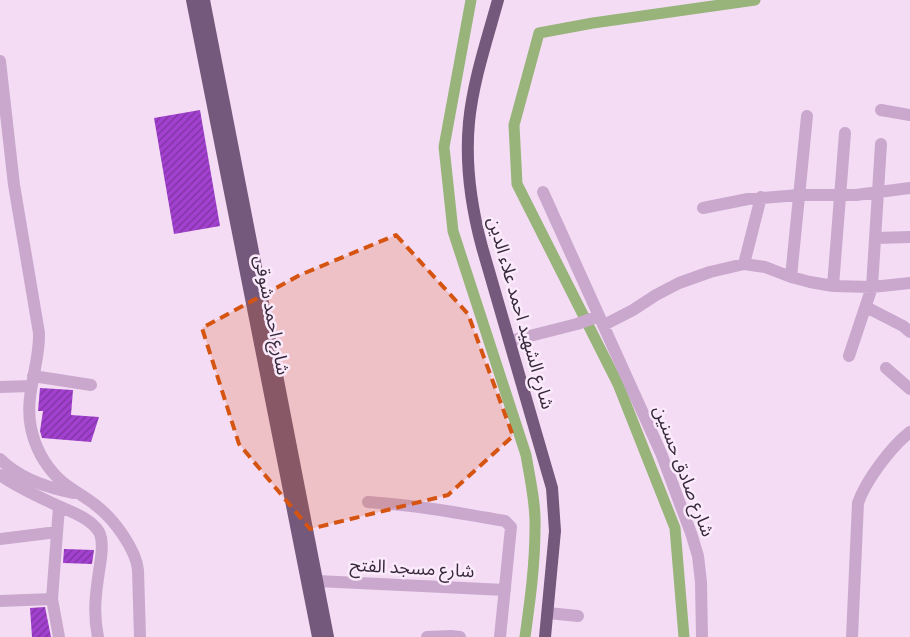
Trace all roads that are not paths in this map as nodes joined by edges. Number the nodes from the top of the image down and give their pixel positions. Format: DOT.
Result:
graph roads {
  1 [pos="192,0"];
  2 [pos="204,0"];
  3 [pos="498,0"];
  4 [pos="1,67"];
  5 [pos="881,110"];
  6 [pos="910,115"];
  7 [pos="807,116"];
  8 [pos="845,133"];
  9 [pos="4,134"];
  10 [pos="881,144"];
  11 [pos="6,169"];
  12 [pos="910,188"];
  13 [pos="544,192"];
  14 [pos="879,193"];
  15 [pos="799,195"];
  16 [pos="840,195"];
  17 [pos="761,197"];
  18 [pos="703,208"];
  19 [pos="910,237"];
  20 [pos="876,238"];
  21 [pos="744,264"];
  22 [pos="792,277"];
  23 [pos="910,283"];
  24 [pos="833,286"];
  25 [pos="872,288"];
  26 [pos="866,307"];
  27 [pos="598,320"];
  28 [pos="910,332"];
  29 [pos="510,341"];
  30 [pos="849,356"];
  31 [pos="886,368"];
  32 [pos="32,381"];
  33 [pos="91,384"];
  34 [pos="0,387"];
  35 [pos="910,388"];
  36 [pos="910,432"];
  37 [pos="0,459"];
  38 [pos="0,476"];
  39 [pos="79,494"];
  40 [pos="368,502"];
  41 [pos="59,507"];
  42 [pos="57,532"];
  43 [pos="0,539"];
  44 [pos="317,582"];
  45 [pos="505,590"];
  46 [pos="52,599"];
  47 [pos="0,601"];
  48 [pos="548,613"];
  49 [pos="578,616"];
  50 [pos="59,637"];
  51 [pos="98,637"];
  52 [pos="140,637"];
  53 [pos="318,637"];
  54 [pos="328,637"];
  55 [pos="427,637"];
  56 [pos="460,637"];
  57 [pos="500,637"];
  58 [pos="545,637"];
  59 [pos="702,637"];
  60 [pos="852,637"];
  1 -- 53 [label="main road, شارع احمد شوقى"];
  2 -- 44 [label="main road, شارع احمد شوقى"];
  3 -- 29 [label="main road, شارع الشهيد احمد علاء الدين"];
  4 -- 9 [label="street"];
  5 -- 6 [label="street"];
  7 -- 15 [label="street"];
  8 -- 16 [label="street"];
  9 -- 11 [label="street"];
  10 -- 14 [label="street"];
  11 -- 32 [label="street"];
  12 -- 14 [label="street"];
  13 -- 27 [label="street, شارع صادق حسنين"];
  14 -- 16 [label="street"];
  14 -- 20 [label="street"];
  15 -- 16 [label="street"];
  15 -- 17 [label="street"];
  15 -- 22 [label="street"];
  16 -- 24 [label="street"];
  17 -- 18 [label="street"];
  17 -- 21 [label="street"];
  19 -- 20 [label="street"];
  20 -- 25 [label="street"];
  21 -- 22 [label="street"];
  21 -- 27 [label="street"];
  22 -- 24 [label="street"];
  23 -- 25 [label="street"];
  24 -- 25 [label="street"];
  25 -- 26 [label="street"];
  26 -- 28 [label="street"];
  26 -- 30 [label="street"];
  27 -- 29 [label="street"];
  27 -- 59 [label="street, شارع صادق حسنين"];
  29 -- 48 [label="main road, شارع الشهيد احمد علاء الدين"];
  31 -- 35 [label="street"];
  32 -- 33 [label="street"];
  32 -- 34 [label="street"];
  32 -- 39 [label="street"];
  36 -- 60 [label="street"];
  37 -- 39 [label="street"];
  38 -- 41 [label="street"];
  39 -- 52 [label="street"];
  40 -- 45 [label="street"];
  41 -- 42 [label="street"];
  41 -- 51 [label="street"];
  42 -- 43 [label="street"];
  42 -- 46 [label="street"];
  44 -- 45 [label="street, شارع مسجد الفتح"];
  44 -- 54 [label="main road, شارع احمد شوقى"];
  45 -- 57 [label="street"];
  46 -- 47 [label="street"];
  46 -- 50 [label="street"];
  48 -- 49 [label="street"];
  48 -- 58 [label="main road, شارع الشهيد احمد علاء الدين"];
  55 -- 56 [label="street"];
}
